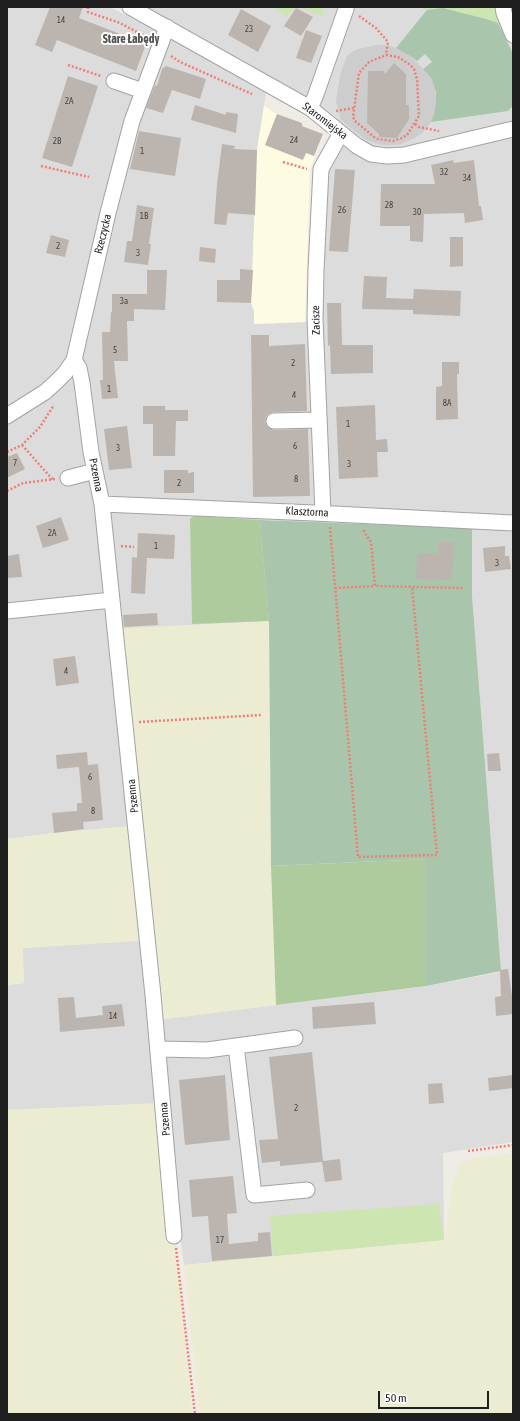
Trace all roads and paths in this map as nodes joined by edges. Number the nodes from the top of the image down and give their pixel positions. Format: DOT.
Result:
graph roads {
  1 [pos="88,7"];
  2 [pos="130,7"];
  3 [pos="503,7"];
  4 [pos="346,9"];
  5 [pos="167,27"];
  6 [pos="513,35"];
  7 [pos="152,40"];
  8 [pos="165,53"];
  9 [pos="386,55"];
  10 [pos="184,56"];
  11 [pos="180,62"];
  12 [pos="68,65"];
  13 [pos="114,81"];
  14 [pos="143,90"];
  15 [pos="255,96"];
  16 [pos="310,108"];
  17 [pos="354,108"];
  18 [pos="335,111"];
  19 [pos="414,124"];
  20 [pos="513,129"];
  21 [pos="446,132"];
  22 [pos="341,133"];
  23 [pos="283,162"];
  24 [pos="41,166"];
  25 [pos="310,169"];
  26 [pos="89,177"];
  27 [pos="74,360"];
  28 [pos="56,402"];
  29 [pos="7,416"];
  30 [pos="319,420"];
  31 [pos="274,421"];
  32 [pos="22,445"];
  33 [pos="7,452"];
  34 [pos="95,471"];
  35 [pos="60,479"];
  36 [pos="7,491"];
  37 [pos="102,504"];
  38 [pos="364,515"];
  39 [pos="327,516"];
  40 [pos="513,523"];
  41 [pos="375,586"];
  42 [pos="412,587"];
  43 [pos="335,588"];
  44 [pos="463,588"];
  45 [pos="112,600"];
  46 [pos="7,611"];
  47 [pos="261,715"];
  48 [pos="125,722"];
  49 [pos="295,1038"];
  50 [pos="236,1046"];
  51 [pos="159,1049"];
  52 [pos="513,1145"];
  53 [pos="468,1152"];
  54 [pos="307,1190"];
  55 [pos="174,1236"];
  56 [pos="195,1414"];
  1 -- 7 [label="path"];
  2 -- 5 [label="street, Staromiejska"];
  3 -- 6 [label="street"];
  4 -- 9 [label="path"];
  4 -- 16 [label="street"];
  5 -- 14 [label="street, Rzeczycka"];
  5 -- 16 [label="street, Staromiejska"];
  8 -- 11 [label="path"];
  9 -- 17 [label="path"];
  9 -- 19 [label="path"];
  10 -- 11 [label="path"];
  11 -- 15 [label="path"];
  12 -- 13 [label="path"];
  13 -- 14 [label="street"];
  14 -- 27 [label="street, Rzeczycka"];
  16 -- 22 [label="street, Staromiejska"];
  17 -- 18 [label="path"];
  17 -- 19 [label="path"];
  19 -- 21 [label="path"];
  20 -- 22 [label="street, Staromiejska"];
  22 -- 30 [label="street, Zacisze"];
  23 -- 25 [label="path"];
  24 -- 26 [label="path"];
  27 -- 29 [label="street, Rzeczycka"];
  27 -- 34 [label="street, Pszenna"];
  28 -- 32 [label="path"];
  30 -- 31 [label="street"];
  30 -- 39 [label="street, Zacisze"];
  32 -- 33 [label="path"];
  32 -- 35 [label="path"];
  34 -- 35 [label="street"];
  34 -- 37 [label="street, Pszenna"];
  35 -- 36 [label="path"];
  37 -- 39 [label="street, Klasztorna"];
  37 -- 45 [label="street, Pszenna"];
  38 -- 39 [label="street, Klasztorna"];
  38 -- 40 [label="street, Klasztorna"];
  38 -- 41 [label="path"];
  39 -- 43 [label="path"];
  41 -- 42 [label="path"];
  41 -- 43 [label="path"];
  42 -- 43 [label="path"];
  42 -- 44 [label="path"];
  45 -- 46 [label="street"];
  45 -- 48 [label="street, Pszenna"];
  47 -- 48 [label="path"];
  48 -- 51 [label="street, Pszenna"];
  49 -- 50 [label="street"];
  50 -- 51 [label="street"];
  50 -- 54 [label="street"];
  51 -- 55 [label="street, Pszenna"];
  52 -- 53 [label="path"];
  55 -- 56 [label="path"];
}
